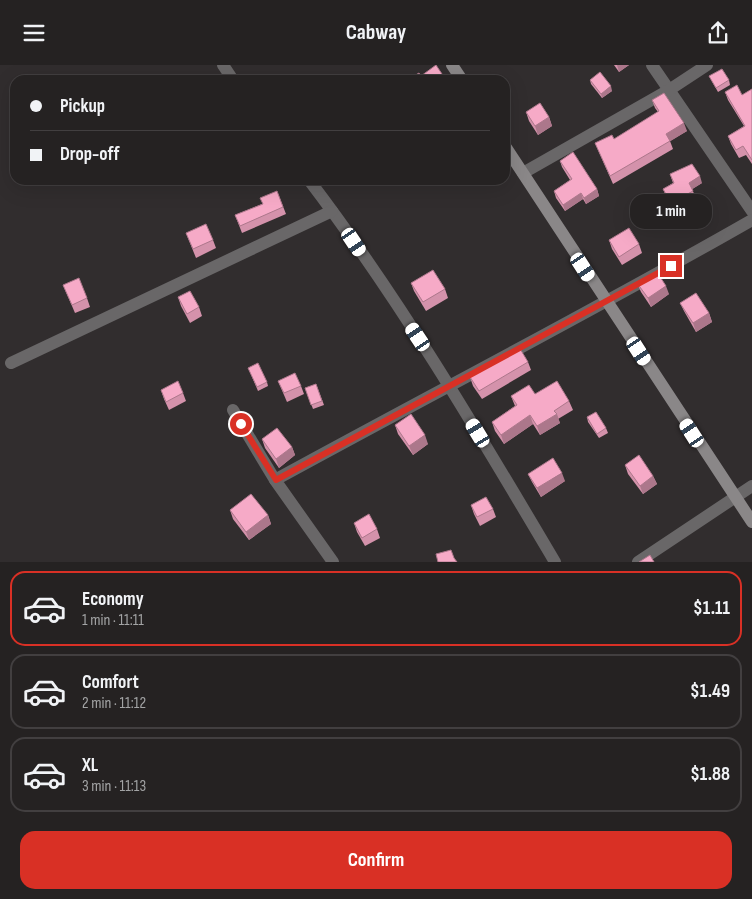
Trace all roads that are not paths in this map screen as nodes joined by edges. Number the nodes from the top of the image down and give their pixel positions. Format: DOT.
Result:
graph roads {
  1 [pos="652,65"];
  2 [pos="707,65"];
  3 [pos="669,90"];
  4 [pos="510,153"];
  5 [pos="523,173"];
  6 [pos="313,185"];
  7 [pos="332,211"];
  8 [pos="752,211"];
  9 [pos="752,220"];
  10 [pos="607,303"];
  11 [pos="11,363"];
  12 [pos="449,385"];
  13 [pos="232,410"];
  14 [pos="276,480"];
  15 [pos="752,486"];
  16 [pos="734,498"];
  17 [pos="752,522"];
  18 [pos="333,561"];
  19 [pos="555,561"];
  20 [pos="638,561"];
  1 -- 3 [label="street"];
  2 -- 3 [label="street"];
  3 -- 5 [label="street"];
  3 -- 8 [label="street"];
  4 -- 5 [label="street"];
  5 -- 10 [label="street"];
  6 -- 7 [label="street"];
  7 -- 11 [label="street"];
  7 -- 12 [label="street"];
  9 -- 10 [label="street"];
  10 -- 12 [label="street"];
  10 -- 16 [label="street"];
  12 -- 14 [label="street"];
  12 -- 19 [label="street"];
  13 -- 14 [label="street"];
  14 -- 18 [label="street"];
  15 -- 16 [label="street"];
  16 -- 17 [label="street"];
  16 -- 20 [label="street"];
}
